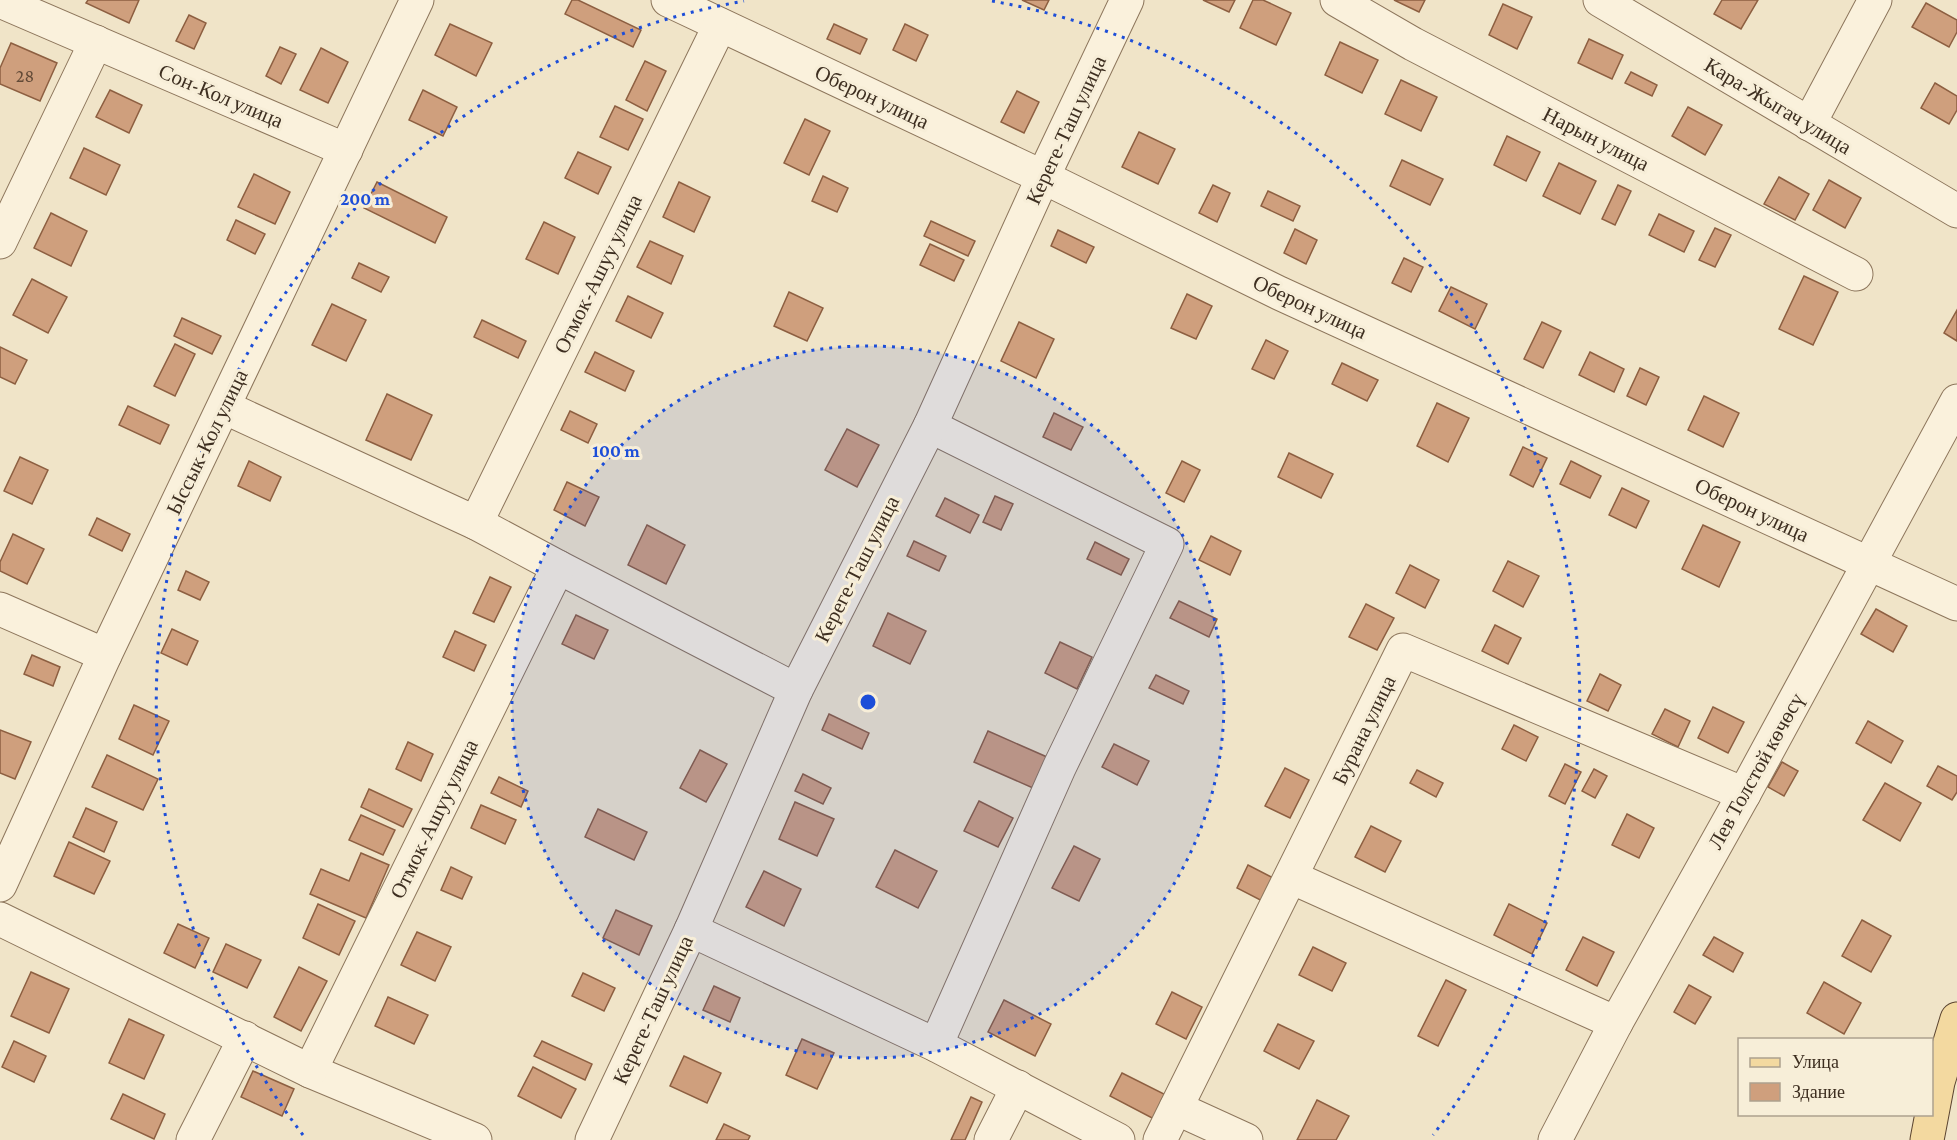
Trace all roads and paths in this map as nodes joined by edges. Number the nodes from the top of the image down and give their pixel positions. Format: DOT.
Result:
graph roads {
  1 [pos="417,0"];
  2 [pos="668,0"];
  3 [pos="1127,0"];
  4 [pos="1337,0"];
  5 [pos="1600,0"];
  6 [pos="1875,0"];
  7 [pos="0,1"];
  8 [pos="720,25"];
  9 [pos="96,42"];
  10 [pos="1809,124"];
  11 [pos="346,150"];
  12 [pos="1043,177"];
  13 [pos="1957,211"];
  14 [pos="0,242"];
  15 [pos="1856,274"];
  16 [pos="1957,401"];
  17 [pos="224,406"];
  18 [pos="930,426"];
  19 [pos="476,523"];
  20 [pos="1869,564"];
  21 [pos="558,567"];
  22 [pos="1957,603"];
  23 [pos="0,609"];
  24 [pos="105,655"];
  25 [pos="796,690"];
  26 [pos="1744,794"];
  27 [pos="1291,877"];
  28 [pos="0,885"];
  29 [pos="0,919"];
  30 [pos="691,930"];
  31 [pos="1957,1019"];
  32 [pos="1616,1023"];
  33 [pos="244,1038"];
  34 [pos="936,1045"];
  35 [pos="310,1071"];
  36 [pos="1948,1086"];
  37 [pos="1018,1087"];
  38 [pos="1176,1108"];
  39 [pos="193,1140"];
  40 [pos="475,1140"];
  41 [pos="592,1140"];
  42 [pos="991,1140"];
  43 [pos="1118,1140"];
  44 [pos="1160,1140"];
  45 [pos="1246,1140"];
  46 [pos="1556,1140"];
  47 [pos="1927,1140"];
  1 -- 11 [label="street, Ыссык-Кол улица"];
  2 -- 8 [label="street, Оберон улица"];
  3 -- 12 [label="street, Кереге-Таш улица"];
  4 -- 15 [label="street, Нарын улица"];
  5 -- 10 [label="street, Кара-Жыгач улица"];
  6 -- 10 [label="street"];
  7 -- 9 [label="street, Сон-Кол улица"];
  8 -- 12 [label="street, Оберон улица"];
  8 -- 19 [label="street, Отмок-Ашуу улица"];
  9 -- 11 [label="street, Сон-Кол улица"];
  9 -- 14 [label="street"];
  10 -- 13 [label="street, Кара-Жыгач улица"];
  11 -- 17 [label="street, Ыссык-Кол улица"];
  12 -- 18 [label="street, Кереге-Таш улица"];
  12 -- 20 [label="street, Оберон улица"];
  16 -- 20 [label="street, Лев Толстой көчөсү"];
  17 -- 19 [label="street"];
  17 -- 24 [label="street, Ыссык-Кол улица"];
  18 -- 25 [label="street, Кереге-Таш улица"];
  18 -- 34 [label="street"];
  19 -- 21 [label="street"];
  20 -- 22 [label="street, Оберон улица"];
  20 -- 26 [label="street, Лев Толстой көчөсү"];
  21 -- 25 [label="street"];
  21 -- 35 [label="street, Отмок-Ашуу улица"];
  23 -- 24 [label="street"];
  24 -- 28 [label="street, Ыссык-Кол улица"];
  25 -- 30 [label="street, Кереге-Таш улица"];
  26 -- 27 [label="street, Бурана улица"];
  26 -- 32 [label="street, Лев Толстой көчөсү"];
  27 -- 32 [label="street"];
  27 -- 38 [label="street, Бурана улица"];
  29 -- 33 [label="street"];
  30 -- 34 [label="street"];
  30 -- 41 [label="street, Кереге-Таш улица"];
  31 -- 36 [label="main road"];
  32 -- 46 [label="street, Лев Толстой көчөсү"];
  33 -- 35 [label="street"];
  33 -- 39 [label="street"];
  34 -- 37 [label="street"];
  35 -- 40 [label="street"];
  36 -- 47 [label="main road"];
  37 -- 42 [label="street"];
  37 -- 43 [label="street"];
  38 -- 44 [label="street, Бурана улица"];
  38 -- 45 [label="street"];
}
